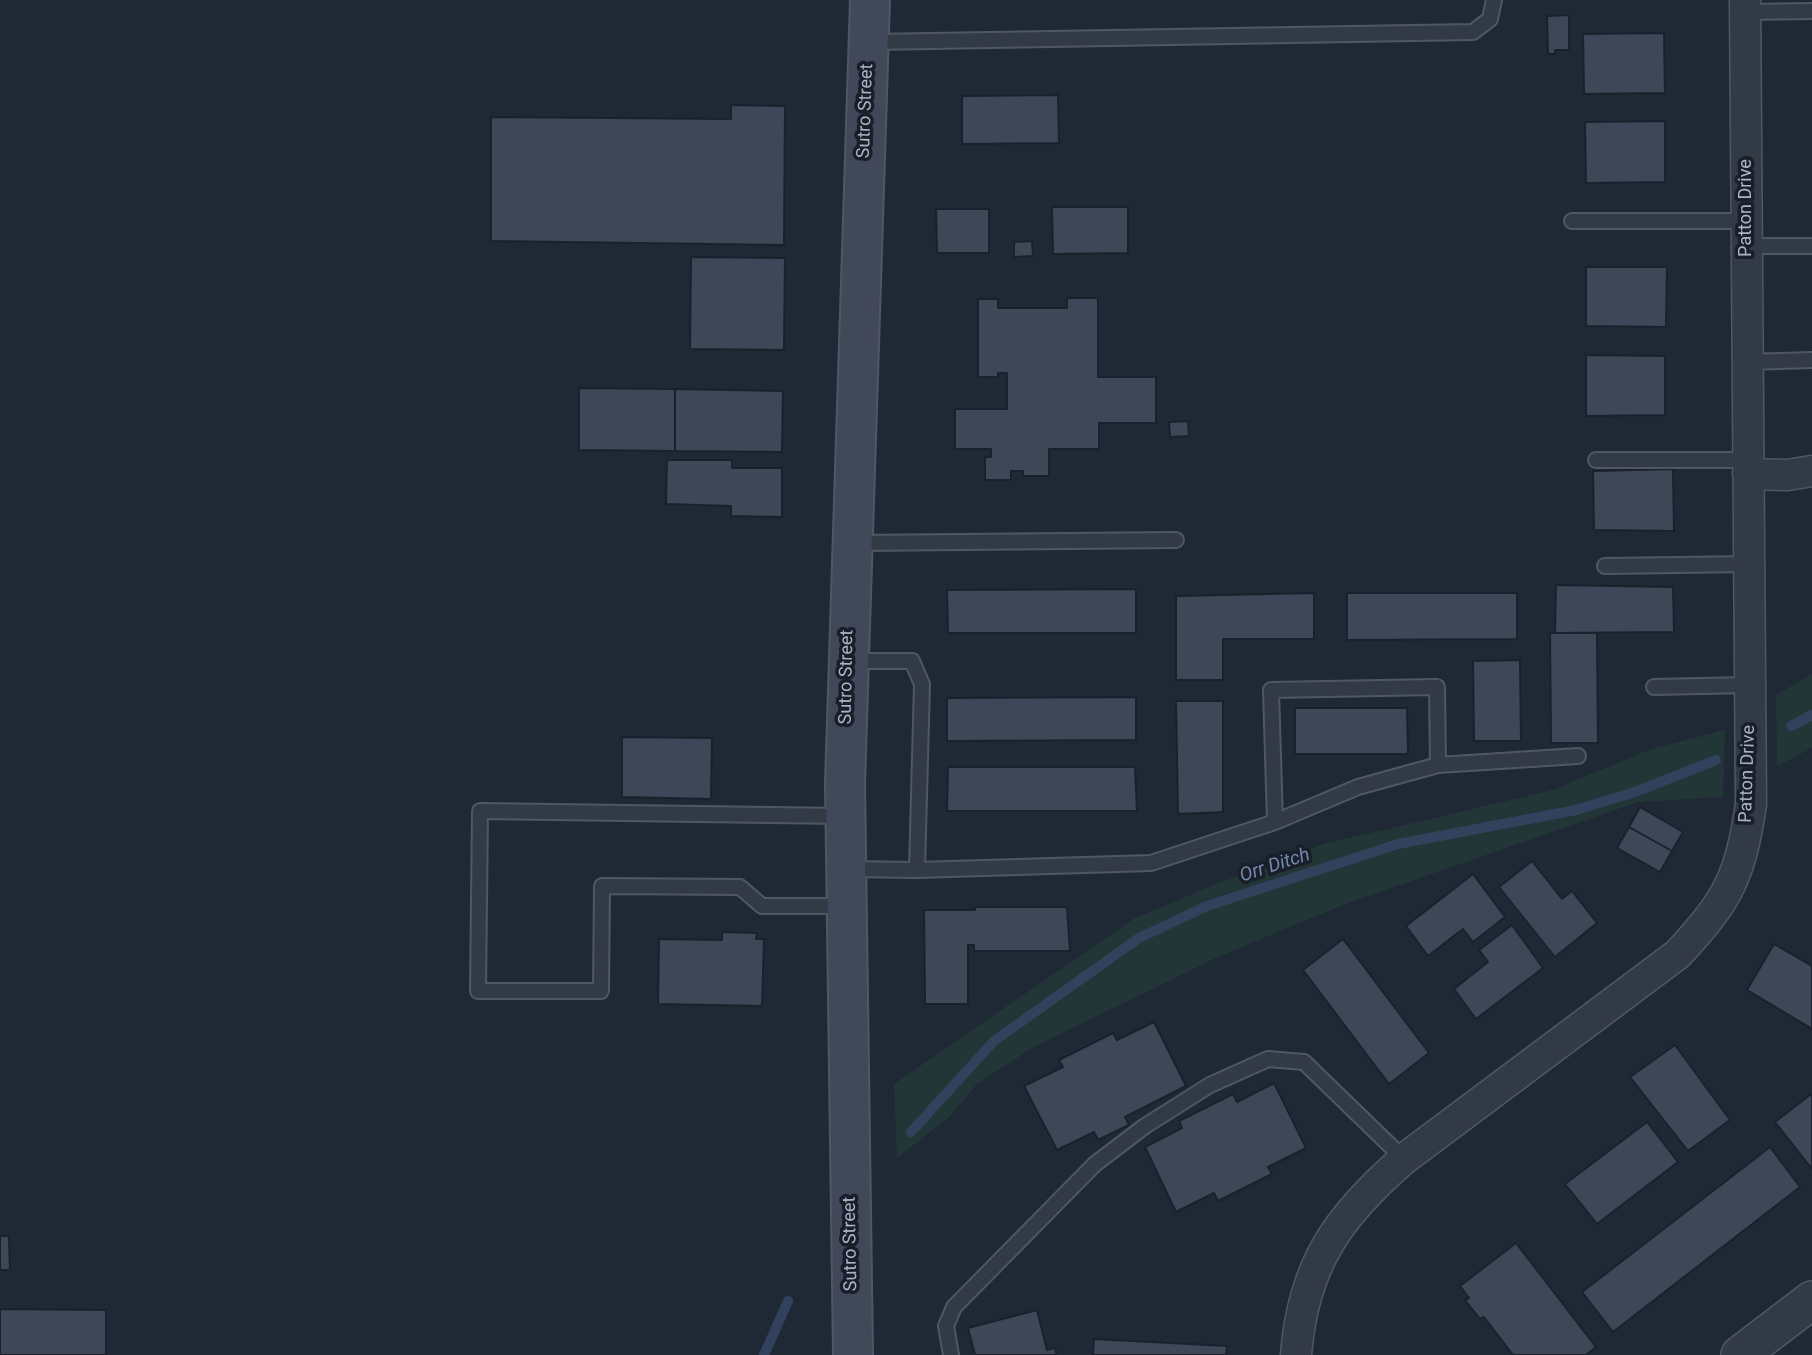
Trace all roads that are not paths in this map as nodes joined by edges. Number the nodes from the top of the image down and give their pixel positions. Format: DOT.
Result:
graph roads {
  1 [pos="870,0"];
  2 [pos="1494,0"];
  3 [pos="1745,6"];
  4 [pos="1812,11"];
  5 [pos="868,42"];
  6 [pos="1572,221"];
  7 [pos="1746,234"];
  8 [pos="1812,246"];
  9 [pos="1812,360"];
  10 [pos="1747,362"];
  11 [pos="1596,460"];
  12 [pos="1748,467"];
  13 [pos="1812,471"];
  14 [pos="1176,540"];
  15 [pos="851,543"];
  16 [pos="1749,564"];
  17 [pos="1605,566"];
  18 [pos="848,661"];
  19 [pos="1750,685"];
  20 [pos="1654,687"];
  21 [pos="1577,756"];
  22 [pos="1438,765"];
  23 [pos="845,817"];
  24 [pos="1275,822"];
  25 [pos="917,870"];
  26 [pos="845,888"];
  27 [pos="1404,1159"];
  28 [pos="1812,1300"];
  29 [pos="853,1355"];
  30 [pos="951,1355"];
  31 [pos="1296,1355"];
  32 [pos="1740,1355"];
  1 -- 5 [label="main road, Sutro Street"];
  2 -- 5 [label="lane"];
  3 -- 4 [label="lane"];
  3 -- 7 [label="street, Patton Drive"];
  5 -- 15 [label="main road, Sutro Street"];
  6 -- 7 [label="lane"];
  7 -- 8 [label="lane"];
  7 -- 10 [label="street, Patton Drive"];
  9 -- 10 [label="lane"];
  10 -- 12 [label="street, Patton Drive"];
  11 -- 12 [label="lane"];
  12 -- 13 [label="street"];
  12 -- 16 [label="street, Patton Drive"];
  14 -- 15 [label="lane"];
  15 -- 18 [label="main road, Sutro Street"];
  16 -- 17 [label="lane"];
  16 -- 19 [label="street, Patton Drive"];
  18 -- 23 [label="main road, Sutro Street"];
  18 -- 25 [label="lane"];
  19 -- 20 [label="lane"];
  19 -- 27 [label="street, Patton Drive"];
  21 -- 22 [label="lane"];
  22 -- 24 [label="lane"];
  22 -- 24 [label="lane"];
  23 -- 26 [label="main road, Sutro Street"];
  23 -- 26 [label="lane"];
  24 -- 25 [label="lane"];
  25 -- 26 [label="lane"];
  26 -- 29 [label="main road, Sutro Street"];
  27 -- 30 [label="lane"];
  27 -- 31 [label="street, Patton Drive"];
  28 -- 32 [label="street"];
}
